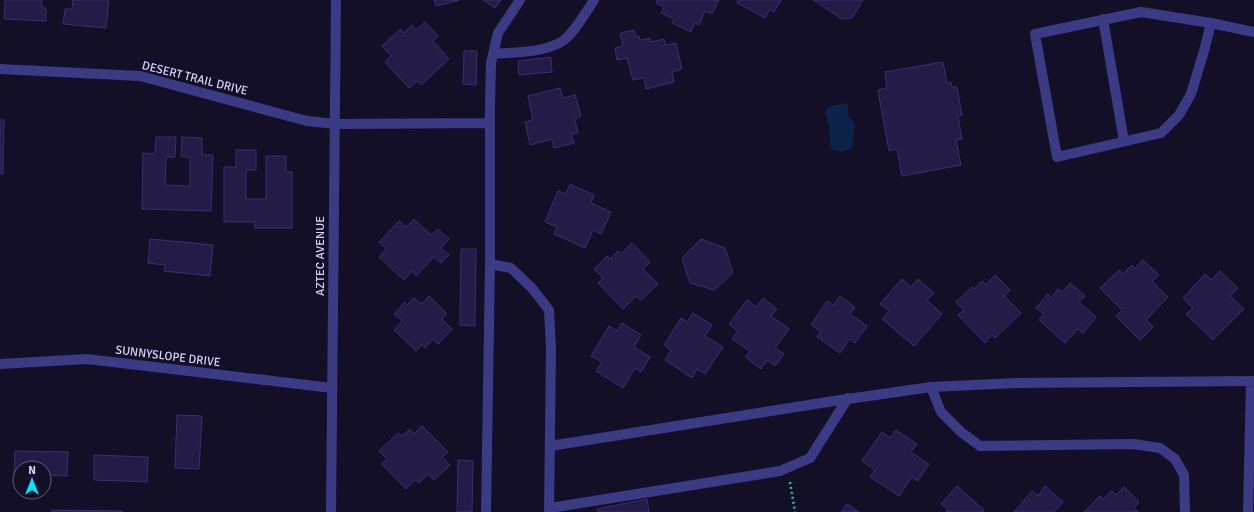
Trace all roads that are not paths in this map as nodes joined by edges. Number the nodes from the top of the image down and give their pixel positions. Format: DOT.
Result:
graph roads {
  1 [pos="336,0"];
  2 [pos="520,0"];
  3 [pos="594,0"];
  4 [pos="1103,19"];
  5 [pos="1211,22"];
  6 [pos="1254,32"];
  7 [pos="493,54"];
  8 [pos="0,69"];
  9 [pos="490,123"];
  10 [pos="335,124"];
  11 [pos="1124,141"];
  12 [pos="490,264"];
  13 [pos="0,364"];
  14 [pos="1253,381"];
  15 [pos="931,387"];
  16 [pos="332,388"];
  17 [pos="848,398"];
  18 [pos="550,446"];
  19 [pos="550,510"];
  20 [pos="331,512"];
  21 [pos="486,512"];
  22 [pos="1185,512"];
  23 [pos="1248,512"];
  1 -- 10 [label="street, AZTEC AVENUE"];
  2 -- 7 [label="street"];
  3 -- 7 [label="street"];
  4 -- 5 [label="street"];
  4 -- 11 [label="street"];
  4 -- 11 [label="street"];
  5 -- 6 [label="street"];
  5 -- 11 [label="street"];
  7 -- 9 [label="street"];
  8 -- 10 [label="street, DESERT TRAIL DRIVE"];
  9 -- 10 [label="street, DESERT TRAIL DRIVE"];
  9 -- 12 [label="street"];
  10 -- 16 [label="street, AZTEC AVENUE"];
  12 -- 18 [label="street"];
  12 -- 21 [label="street"];
  13 -- 16 [label="street, SUNNYSLOPE DRIVE"];
  14 -- 15 [label="street"];
  14 -- 23 [label="street"];
  15 -- 17 [label="street"];
  15 -- 22 [label="street"];
  16 -- 20 [label="street, AZTEC AVENUE"];
  17 -- 18 [label="street"];
  17 -- 19 [label="street"];
  18 -- 19 [label="street"];
}
